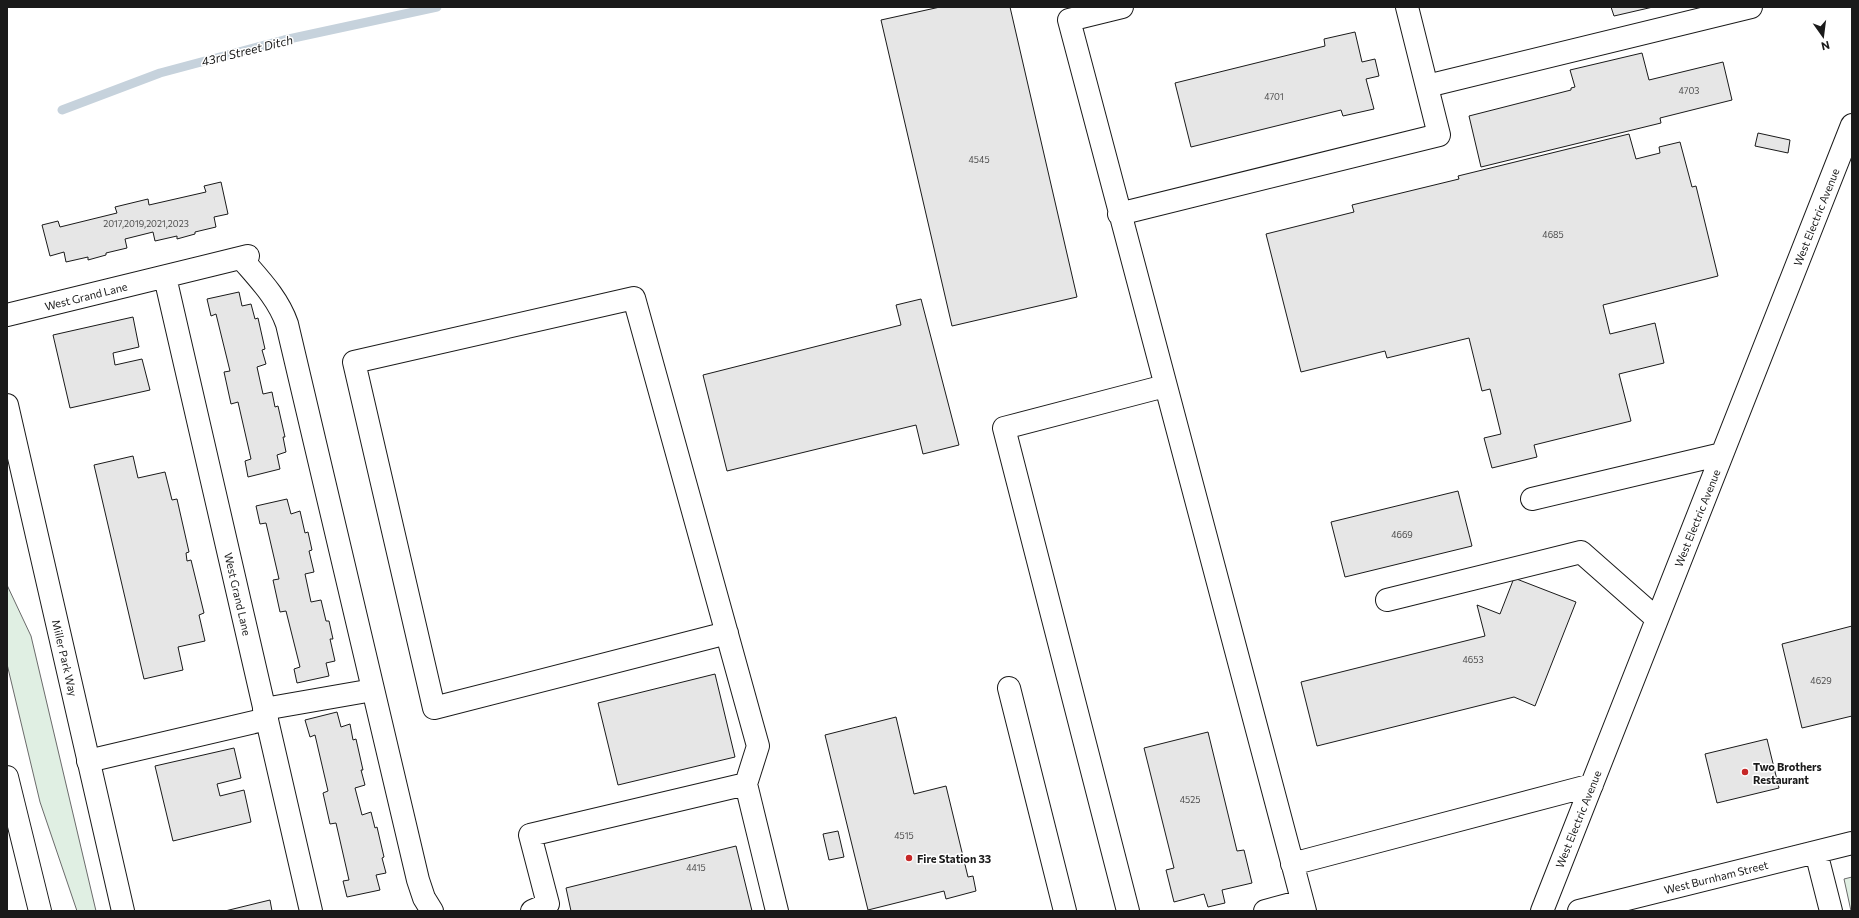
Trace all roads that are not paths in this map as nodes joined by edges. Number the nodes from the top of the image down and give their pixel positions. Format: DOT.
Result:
graph roads {
  1 [pos="1122,7"];
  2 [pos="1407,7"];
  3 [pos="1751,7"];
  4 [pos="1427,86"];
  5 [pos="1852,125"];
  6 [pos="1119,214"];
  7 [pos="165,277"];
  8 [pos="7,316"];
  9 [pos="1165,386"];
  10 [pos="7,405"];
  11 [pos="1722,454"];
  12 [pos="1532,499"];
  13 [pos="1387,600"];
  14 [pos="1657,619"];
  15 [pos="727,633"];
  16 [pos="1009,688"];
  17 [pos="373,690"];
  18 [pos="266,714"];
  19 [pos="88,761"];
  20 [pos="7,777"];
  21 [pos="746,784"];
  22 [pos="1592,785"];
  23 [pos="1852,843"];
  24 [pos="1816,852"];
  25 [pos="1292,864"];
  26 [pos="1303,906"];
  27 [pos="543,909"];
  28 [pos="40,911"];
  29 [pos="123,911"];
  30 [pos="311,911"];
  31 [pos="432,911"];
  32 [pos="777,911"];
  33 [pos="1065,911"];
  34 [pos="1128,911"];
  35 [pos="1265,911"];
  36 [pos="1542,911"];
  37 [pos="1579,911"];
  38 [pos="1831,911"];
  1 -- 6 [label="street"];
  2 -- 4 [label="street"];
  3 -- 4 [label="street"];
  4 -- 6 [label="street"];
  5 -- 11 [label="street, West Electric Avenue"];
  6 -- 9 [label="street"];
  7 -- 8 [label="street, West Grand Lane"];
  7 -- 17 [label="street, West Grand Lane"];
  7 -- 18 [label="street, West Grand Lane"];
  9 -- 25 [label="street"];
  9 -- 34 [label="street"];
  10 -- 19 [label="street, Miller Park Way"];
  11 -- 12 [label="street"];
  11 -- 14 [label="street, West Electric Avenue"];
  13 -- 14 [label="street"];
  14 -- 22 [label="street, West Electric Avenue"];
  15 -- 15 [label="street"];
  15 -- 21 [label="street"];
  16 -- 33 [label="street"];
  17 -- 18 [label="street"];
  17 -- 31 [label="street"];
  18 -- 19 [label="street"];
  18 -- 30 [label="street, West Grand Lane"];
  19 -- 29 [label="street, Miller Park Way"];
  20 -- 28 [label="street"];
  21 -- 27 [label="street"];
  21 -- 32 [label="street"];
  22 -- 25 [label="street"];
  22 -- 36 [label="street, West Electric Avenue"];
  23 -- 24 [label="street, West Burnham Street"];
  24 -- 37 [label="street, West Burnham Street"];
  24 -- 38 [label="street"];
  25 -- 26 [label="street"];
  26 -- 35 [label="street"];
}
